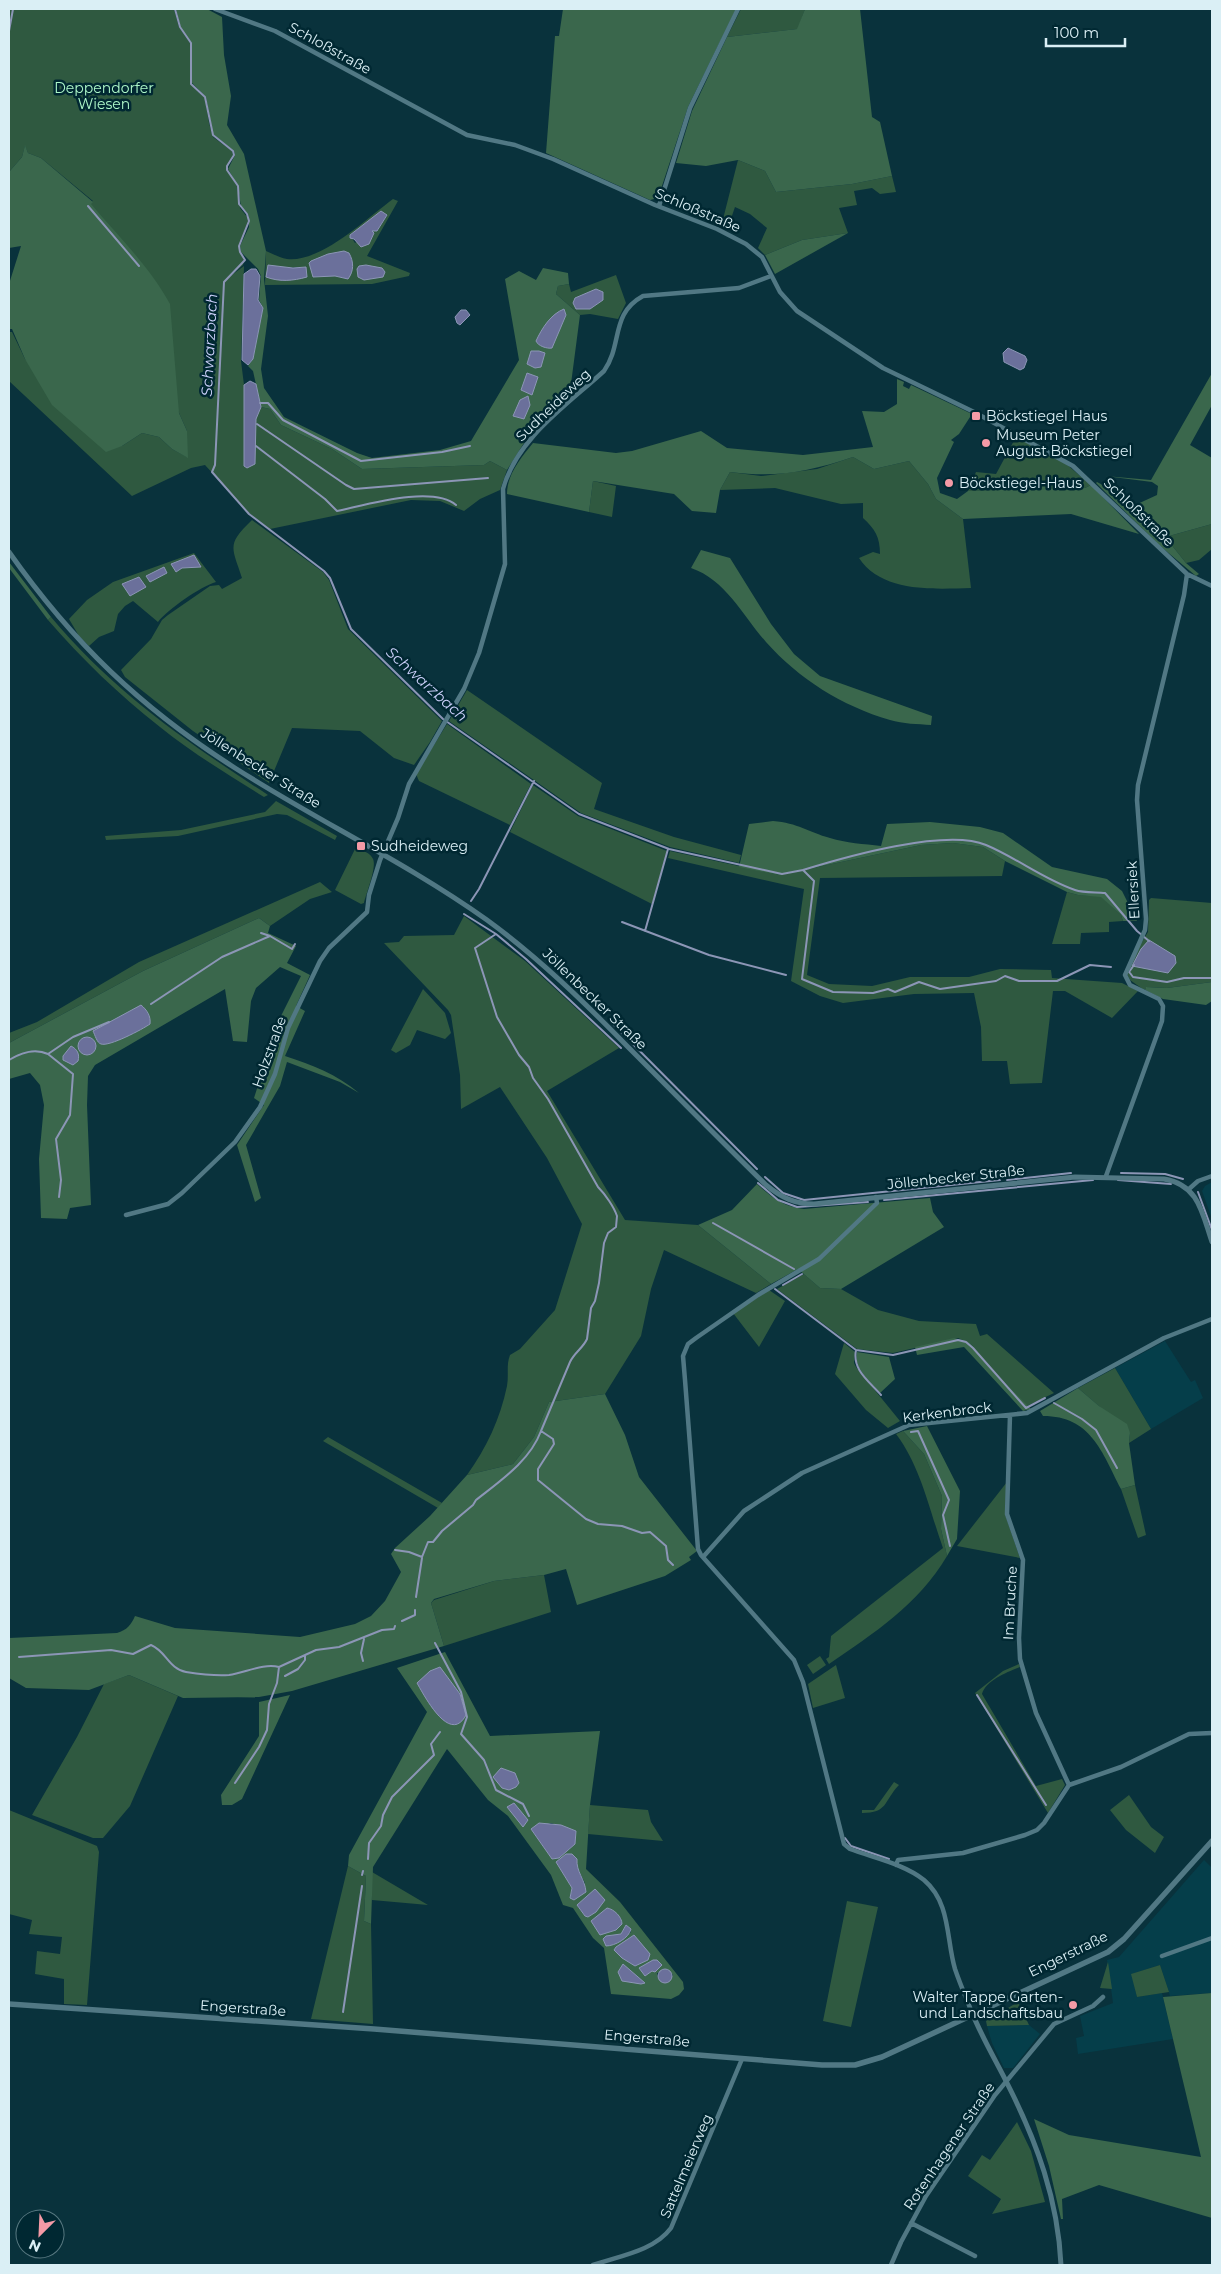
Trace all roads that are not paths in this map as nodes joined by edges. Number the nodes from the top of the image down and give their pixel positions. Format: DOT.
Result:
graph roads {
  1 [pos="215,9"];
  2 [pos="738,9"];
  3 [pos="659,206"];
  4 [pos="771,276"];
  5 [pos="9,552"];
  6 [pos="1187,574"];
  7 [pos="1212,586"];
  8 [pos="382,854"];
  9 [pos="1106,1176"];
  10 [pos="1212,1176"];
  11 [pos="1189,1189"];
  12 [pos="876,1197"];
  13 [pos="126,1215"];
  14 [pos="1212,1242"];
  15 [pos="1212,1319"];
  16 [pos="1010,1415"];
  17 [pos="703,1557"];
  18 [pos="1212,1733"];
  19 [pos="1068,1785"];
  20 [pos="1212,1841"];
  21 [pos="896,1865"];
  22 [pos="1212,1938"];
  23 [pos="1162,1956"];
  24 [pos="1103,1997"];
  25 [pos="9,2004"];
  26 [pos="972,2015"];
  27 [pos="742,2059"];
  28 [pos="1006,2082"];
  29 [pos="912,2223"];
  30 [pos="975,2256"];
  31 [pos="593,2265"];
  32 [pos="892,2265"];
  33 [pos="1061,2265"];
  1 -- 3 [label="street, Schloßstraße"];
  2 -- 3 [label="street"];
  3 -- 4 [label="street, Schloßstraße"];
  4 -- 6 [label="street, Schloßstraße"];
  4 -- 8 [label="street, Sudheideweg"];
  5 -- 8 [label="street, Jöllenbecker Straße"];
  6 -- 7 [label="street, Schloßstraße"];
  6 -- 9 [label="street, Ellersiek"];
  8 -- 12 [label="street, Jöllenbecker Straße"];
  8 -- 13 [label="street, Holzstraße"];
  9 -- 11 [label="street, Jöllenbecker Straße"];
  9 -- 12 [label="street, Jöllenbecker Straße"];
  10 -- 11 [label="street"];
  11 -- 14 [label="street"];
  12 -- 17 [label="street"];
  15 -- 16 [label="street, Kerkenbrock"];
  16 -- 17 [label="street, Kerkenbrock"];
  16 -- 19 [label="street, Im Bruche"];
  17 -- 21 [label="street"];
  18 -- 19 [label="street"];
  19 -- 21 [label="street"];
  20 -- 26 [label="main road, Engerstraße"];
  21 -- 26 [label="street"];
  22 -- 23 [label="street"];
  24 -- 28 [label="street, Rotenhagener Straße"];
  25 -- 27 [label="main road, Engerstraße"];
  26 -- 27 [label="main road, Engerstraße"];
  26 -- 28 [label="street, Rotenhagener Straße"];
  27 -- 31 [label="street, Sattelmeierweg"];
  28 -- 29 [label="street, Rotenhagener Straße"];
  28 -- 33 [label="street, Rotenhagener Straße"];
  29 -- 30 [label="street, Rotenhagener Straße"];
  29 -- 32 [label="street, Rotenhagener Straße"];
}
